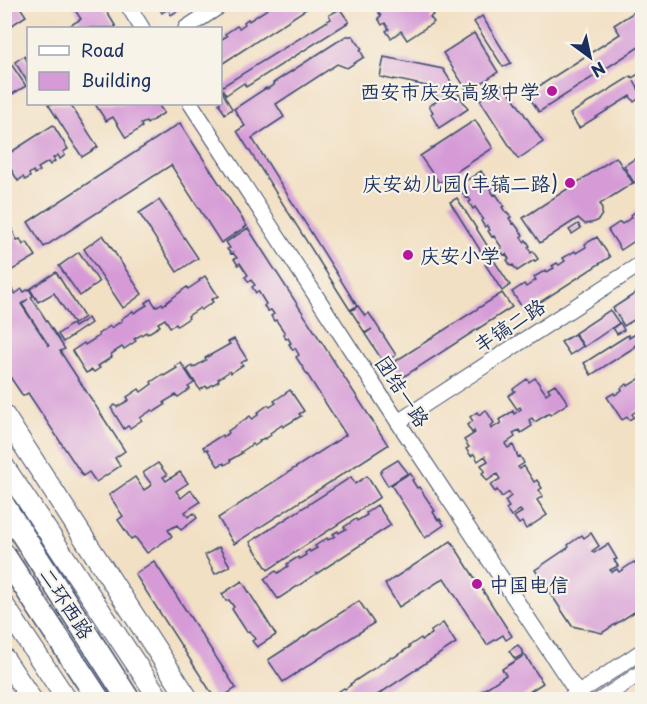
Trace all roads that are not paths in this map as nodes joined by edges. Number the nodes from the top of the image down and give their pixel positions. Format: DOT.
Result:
graph roads {
  1 [pos="127,4"];
  2 [pos="222,4"];
  3 [pos="141,27"];
  4 [pos="188,27"];
  5 [pos="192,105"];
  6 [pos="642,263"];
  7 [pos="4,415"];
  8 [pos="398,422"];
  9 [pos="4,466"];
  10 [pos="4,506"];
  11 [pos="4,555"];
  12 [pos="4,605"];
  13 [pos="642,651"];
  14 [pos="4,658"];
  15 [pos="642,672"];
  16 [pos="576,697"];
  17 [pos="32,699"];
  18 [pos="67,699"];
  19 [pos="99,699"];
  20 [pos="129,699"];
  21 [pos="160,699"];
  22 [pos="189,699"];
  23 [pos="600,699"];
  1 -- 3 [label="street"];
  2 -- 4 [label="street"];
  5 -- 8 [label="street, 团结一路"];
  6 -- 8 [label="street, 丰镐二路"];
  7 -- 22 [label="main road"];
  8 -- 16 [label="street, 团结一路"];
  9 -- 21 [label="main road"];
  10 -- 20 [label="highway, 二环西路, bridge"];
  11 -- 19 [label="highway, 二环西路"];
  12 -- 18 [label="main road"];
  13 -- 16 [label="street"];
  14 -- 17 [label="main road"];
  15 -- 23 [label="street"];
}
